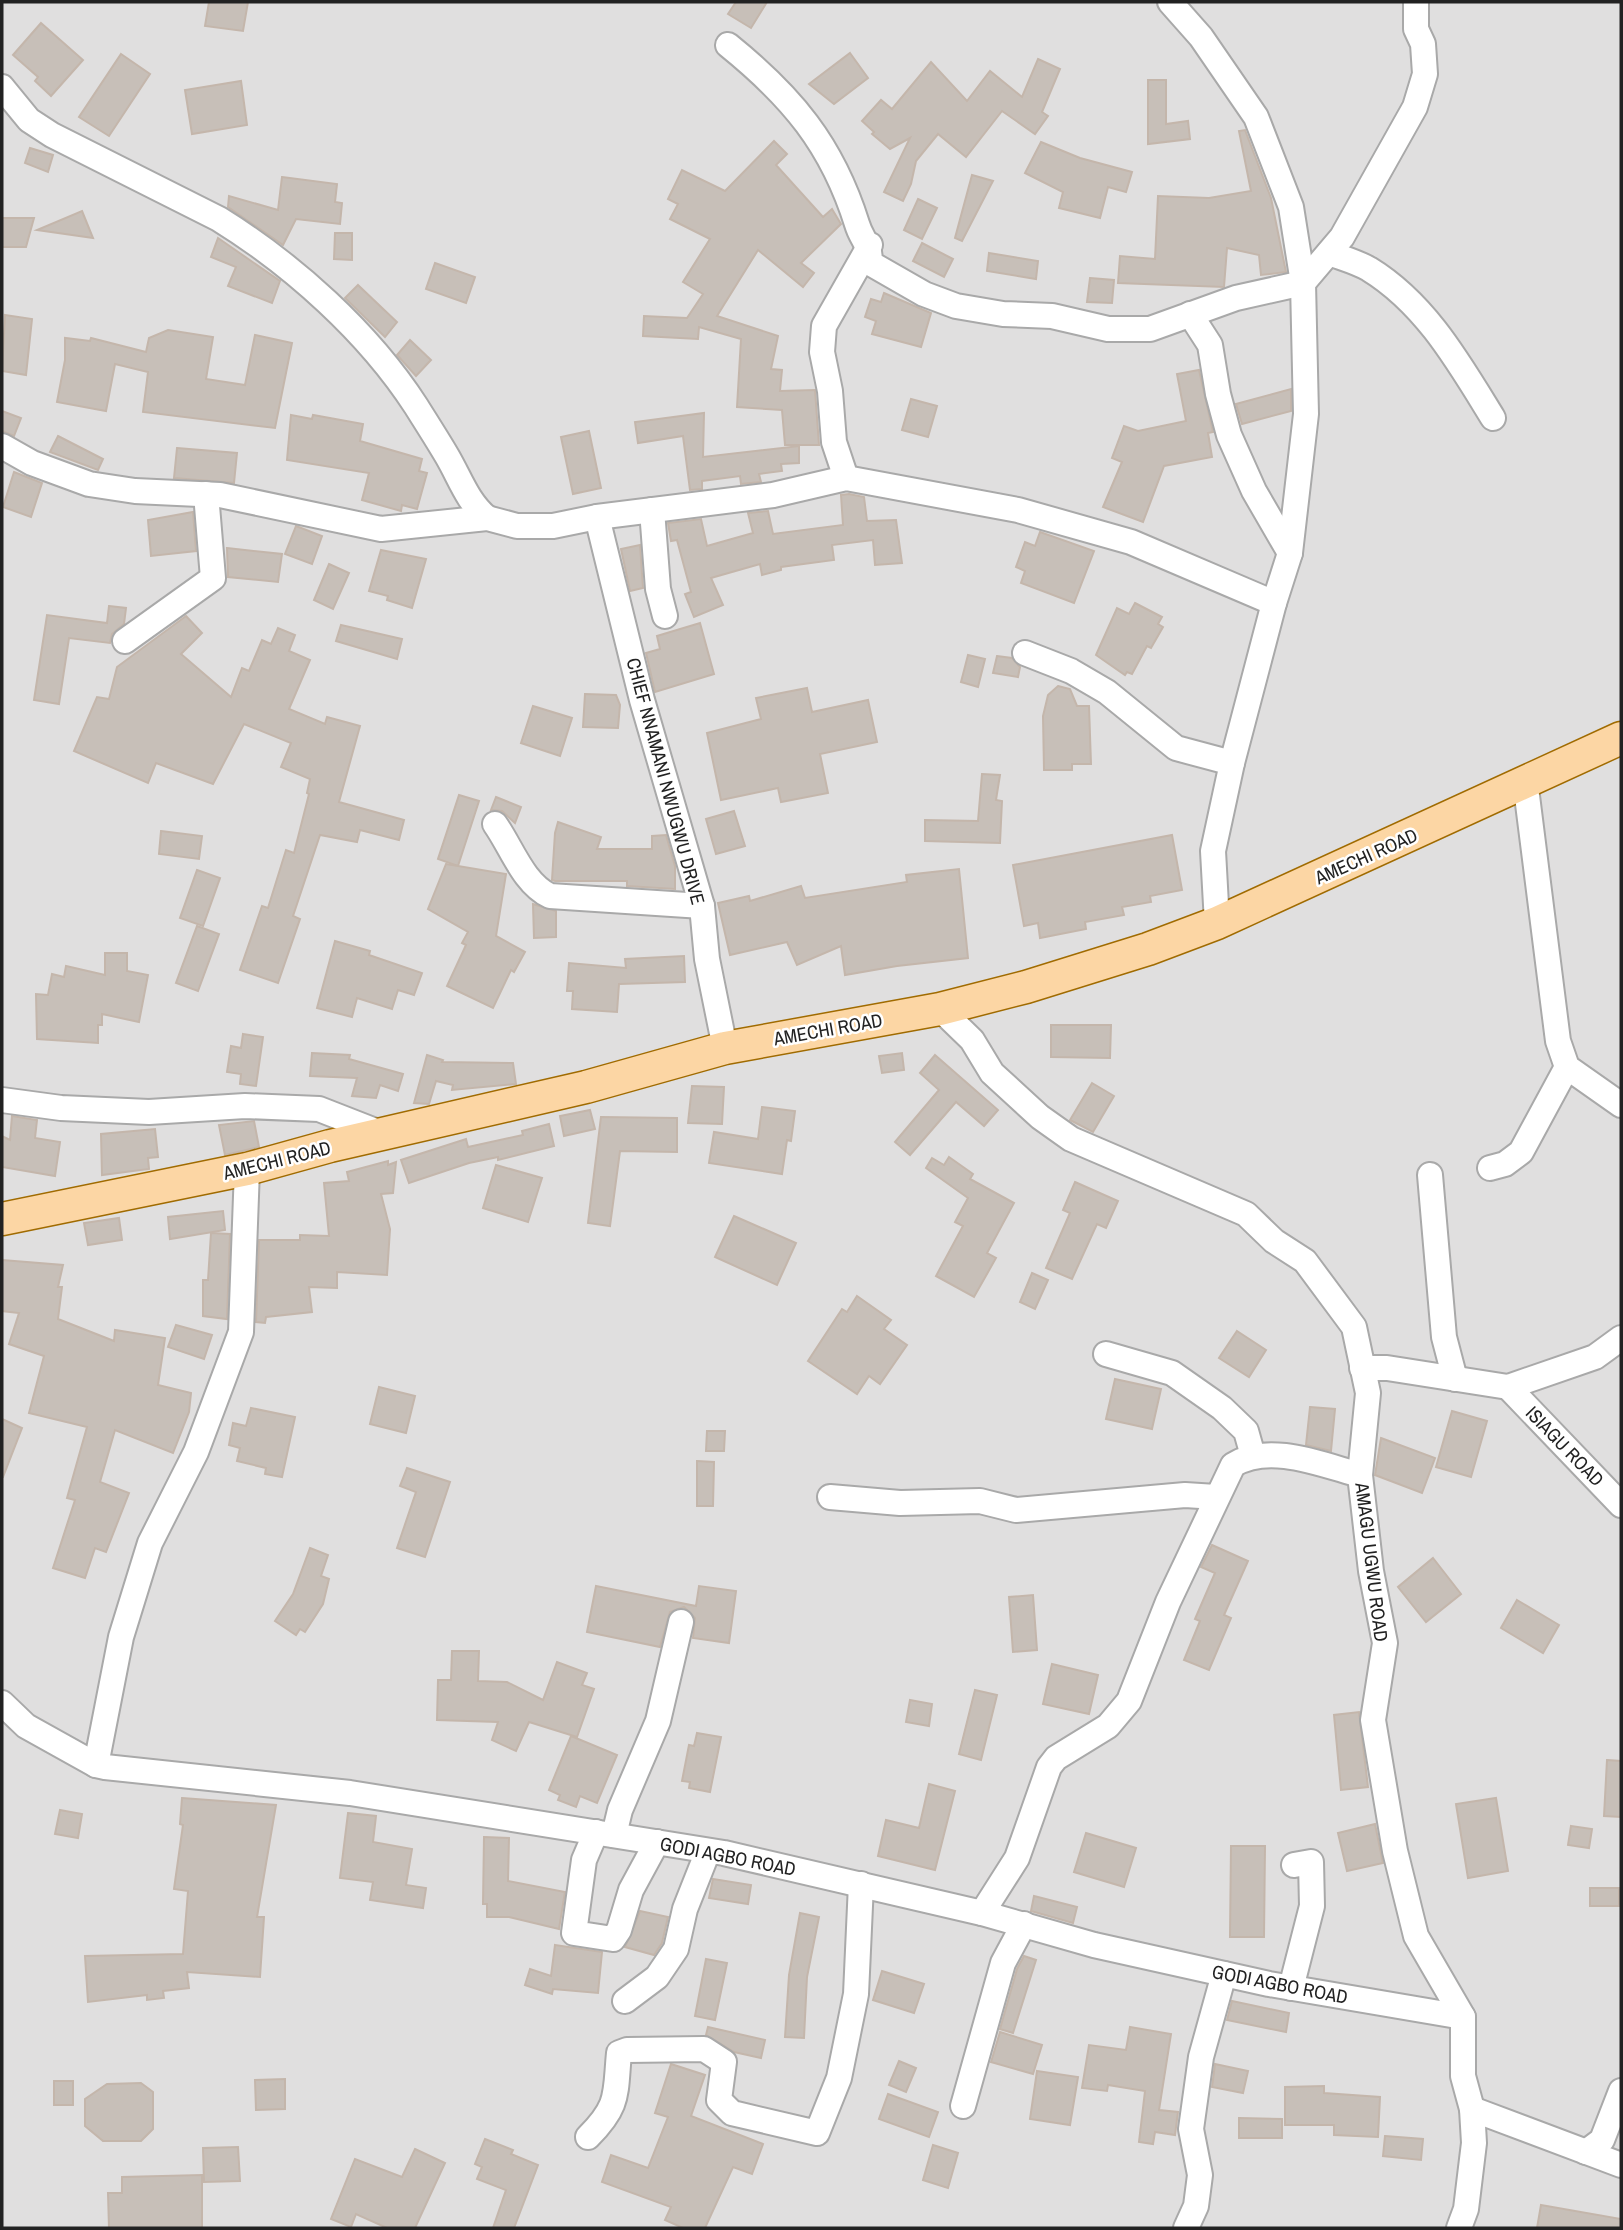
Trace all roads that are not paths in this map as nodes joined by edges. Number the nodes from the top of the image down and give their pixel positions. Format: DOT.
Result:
graph roads {
  1 [pos="1170,2"];
  2 [pos="1416,2"];
  3 [pos="728,44"];
  4 [pos="2,88"];
  5 [pos="870,245"];
  6 [pos="1329,253"];
  7 [pos="1303,283"];
  8 [pos="1190,314"];
  9 [pos="1493,418"];
  10 [pos="2,446"];
  11 [pos="846,478"];
  12 [pos="206,494"];
  13 [pos="652,510"];
  14 [pos="597,517"];
  15 [pos="487,518"];
  16 [pos="1290,553"];
  17 [pos="1274,603"];
  18 [pos="665,616"];
  19 [pos="125,641"];
  20 [pos="1025,653"];
  21 [pos="1621,738"];
  22 [pos="1232,762"];
  23 [pos="1525,780"];
  24 [pos="495,824"];
  25 [pos="702,906"];
  26 [pos="1217,923"];
  27 [pos="940,1009"];
  28 [pos="725,1048"];
  29 [pos="1567,1067"];
  30 [pos="2,1100"];
  31 [pos="1621,1105"];
  32 [pos="383,1134"];
  33 [pos="1490,1168"];
  34 [pos="247,1169"];
  35 [pos="1430,1175"];
  36 [pos="2,1219"];
  37 [pos="1621,1338"];
  38 [pos="1106,1354"];
  39 [pos="1362,1368"];
  40 [pos="1455,1379"];
  41 [pos="1508,1387"];
  42 [pos="1253,1456"];
  43 [pos="1360,1475"];
  44 [pos="830,1497"];
  45 [pos="1216,1497"];
  46 [pos="1621,1505"];
  47 [pos="681,1622"];
  48 [pos="5,1709"];
  49 [pos="96,1765"];
  50 [pos="605,1833"];
  51 [pos="657,1842"];
  52 [pos="708,1851"];
  53 [pos="1294,1865"];
  54 [pos="861,1884"];
  55 [pos="982,1913"];
  56 [pos="1024,1924"];
  57 [pos="1224,1974"];
  58 [pos="1291,1988"];
  59 [pos="625,2001"];
  60 [pos="1463,2017"];
  61 [pos="1621,2091"];
  62 [pos="963,2106"];
  63 [pos="1472,2109"];
  64 [pos="588,2137"];
  65 [pos="1586,2152"];
  66 [pos="1621,2165"];
  67 [pos="1186,2228"];
  68 [pos="1459,2228"];
  1 -- 7 [label="street"];
  2 -- 6 [label="street"];
  3 -- 5 [label="street"];
  4 -- 15 [label="street"];
  5 -- 8 [label="street"];
  5 -- 11 [label="street"];
  6 -- 7 [label="street"];
  6 -- 9 [label="street"];
  7 -- 8 [label="street"];
  7 -- 16 [label="street"];
  8 -- 16 [label="street"];
  10 -- 12 [label="street"];
  11 -- 13 [label="street"];
  11 -- 17 [label="street"];
  12 -- 15 [label="street"];
  12 -- 19 [label="street"];
  13 -- 14 [label="street"];
  13 -- 18 [label="street"];
  14 -- 15 [label="street"];
  14 -- 25 [label="street, CHIEF NNAMANI NWUGWU DRIVE"];
  16 -- 17 [label="street"];
  17 -- 22 [label="street"];
  20 -- 22 [label="street"];
  21 -- 23 [label="main road, AMECHI ROAD"];
  22 -- 26 [label="street"];
  23 -- 26 [label="main road, AMECHI ROAD"];
  23 -- 29 [label="street"];
  24 -- 25 [label="street"];
  25 -- 28 [label="street, CHIEF NNAMANI NWUGWU DRIVE"];
  26 -- 27 [label="main road, AMECHI ROAD"];
  27 -- 28 [label="main road, AMECHI ROAD"];
  27 -- 39 [label="street, AMAGU UGWU ROAD"];
  28 -- 32 [label="main road, AMECHI ROAD"];
  29 -- 31 [label="street"];
  29 -- 33 [label="street"];
  30 -- 32 [label="street"];
  32 -- 34 [label="main road, AMECHI ROAD"];
  34 -- 36 [label="main road, AMECHI ROAD"];
  34 -- 49 [label="street"];
  35 -- 40 [label="street"];
  37 -- 41 [label="street"];
  38 -- 42 [label="street"];
  39 -- 40 [label="street"];
  39 -- 43 [label="street, AMAGU UGWU ROAD"];
  40 -- 41 [label="street"];
  41 -- 46 [label="street, ISIAGU ROAD"];
  42 -- 43 [label="street"];
  42 -- 45 [label="street"];
  43 -- 60 [label="street, AMAGU UGWU ROAD"];
  44 -- 45 [label="street"];
  45 -- 55 [label="street"];
  47 -- 50 [label="street"];
  48 -- 49 [label="street, GODI AGBO ROAD"];
  49 -- 50 [label="street, GODI AGBO ROAD"];
  50 -- 51 [label="street, GODI AGBO ROAD"];
  50 -- 51 [label="street"];
  51 -- 52 [label="street, GODI AGBO ROAD"];
  52 -- 54 [label="street, GODI AGBO ROAD"];
  52 -- 59 [label="street"];
  53 -- 58 [label="street"];
  54 -- 55 [label="street, GODI AGBO ROAD"];
  54 -- 64 [label="street"];
  55 -- 56 [label="street, GODI AGBO ROAD"];
  56 -- 57 [label="street, GODI AGBO ROAD"];
  56 -- 62 [label="street"];
  57 -- 58 [label="street, GODI AGBO ROAD"];
  57 -- 67 [label="street"];
  58 -- 60 [label="street, GODI AGBO ROAD"];
  60 -- 63 [label="street"];
  61 -- 65 [label="street"];
  63 -- 65 [label="street"];
  63 -- 68 [label="street"];
  65 -- 66 [label="street"];
}
